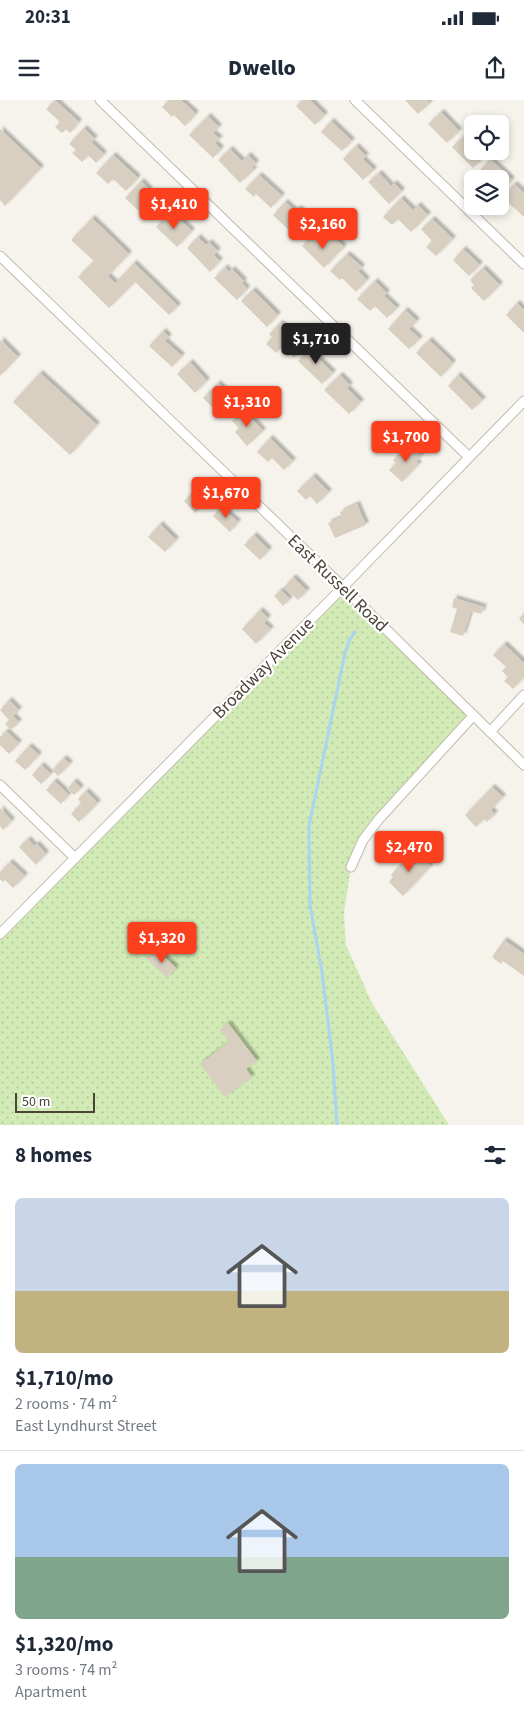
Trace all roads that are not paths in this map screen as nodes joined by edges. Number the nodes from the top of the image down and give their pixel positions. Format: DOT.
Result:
graph roads {
  1 [pos="100,100"];
  2 [pos="355,100"];
  3 [pos="0,256"];
  4 [pos="524,264"];
  5 [pos="524,401"];
  6 [pos="470,457"];
  7 [pos="343,587"];
  8 [pos="524,695"];
  9 [pos="473,716"];
  10 [pos="490,732"];
  11 [pos="524,765"];
  12 [pos="0,785"];
  13 [pos="75,858"];
  14 [pos="351,867"];
  15 [pos="0,934"];
  1 -- 6 [label="street"];
  2 -- 4 [label="street"];
  3 -- 7 [label="street, East Russell Road"];
  5 -- 6 [label="street, Broadway Avenue"];
  6 -- 7 [label="street, Broadway Avenue"];
  7 -- 9 [label="street, East Russell Road"];
  7 -- 13 [label="street, Broadway Avenue"];
  8 -- 10 [label="street"];
  9 -- 10 [label="street, East Russell Road"];
  9 -- 14 [label="street"];
  10 -- 11 [label="street, East Russell Road"];
  12 -- 13 [label="street"];
  13 -- 15 [label="street, Broadway Avenue"];
}
